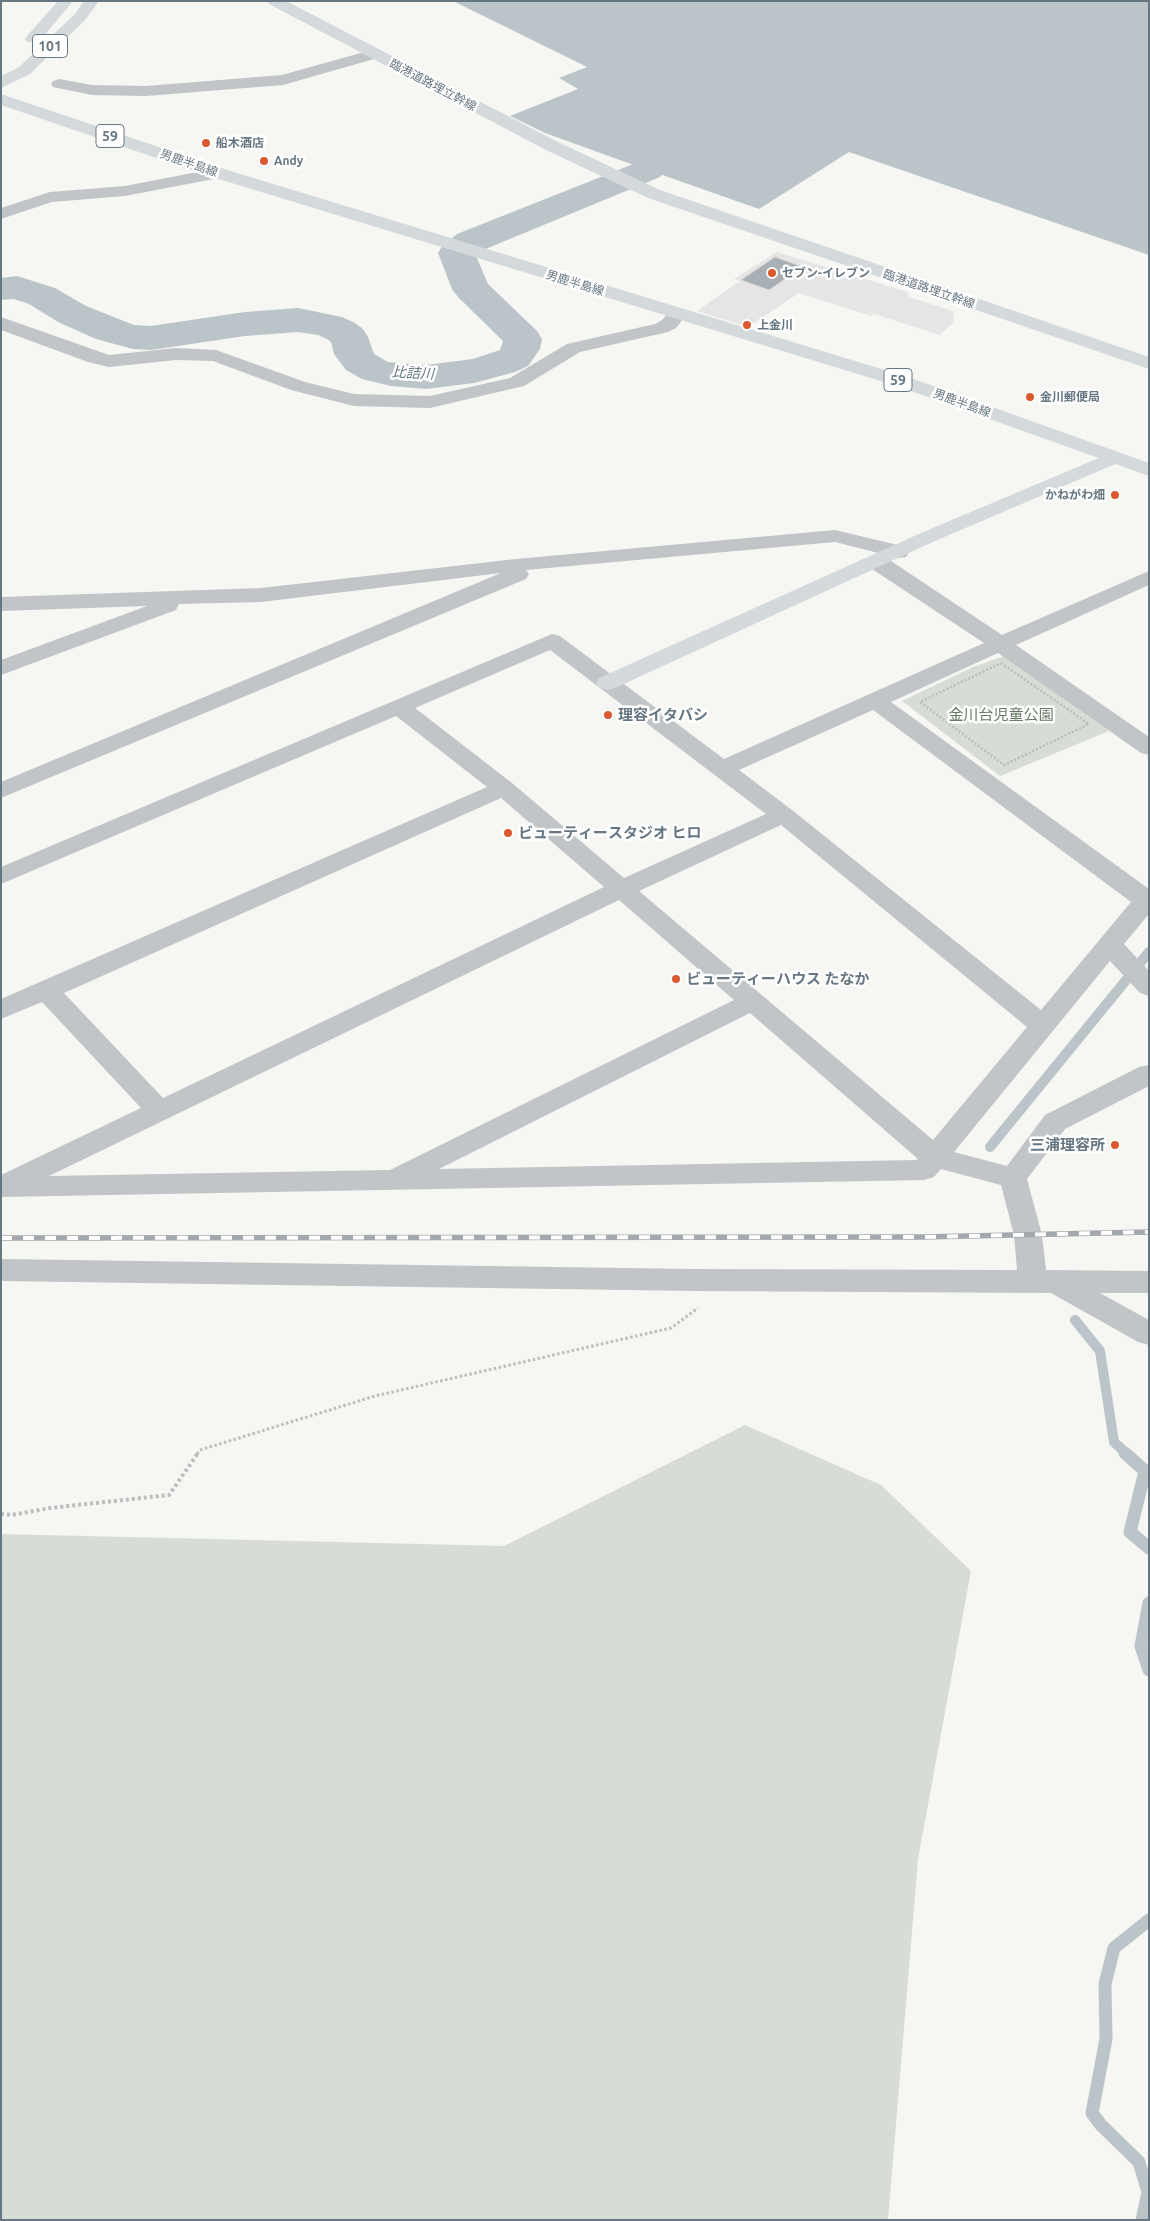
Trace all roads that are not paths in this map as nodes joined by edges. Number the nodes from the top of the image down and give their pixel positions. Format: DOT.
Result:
graph roads {
  1 [pos="66,1"];
  2 [pos="92,1"];
  3 [pos="274,1"];
  4 [pos="25,47"];
  5 [pos="375,54"];
  6 [pos="13,60"];
  7 [pos="1,73"];
  8 [pos="1,83"];
  9 [pos="59,84"];
  10 [pos="1,98"];
  11 [pos="218,173"];
  12 [pos="1,214"];
  13 [pos="678,314"];
  14 [pos="1,323"];
  15 [pos="1149,363"];
  16 [pos="1113,458"];
  17 [pos="1149,470"];
  18 [pos="898,552"];
  19 [pos="545,562"];
  20 [pos="877,562"];
  21 [pos="1149,577"];
  22 [pos="190,597"];
  23 [pos="1,604"];
  24 [pos="1000,644"];
  25 [pos="1,668"];
  26 [pos="607,683"];
  27 [pos="874,700"];
  28 [pos="399,707"];
  29 [pos="1149,748"];
  30 [pos="722,769"];
  31 [pos="504,788"];
  32 [pos="1,791"];
  33 [pos="783,815"];
  34 [pos="1,876"];
  35 [pos="622,889"];
  36 [pos="1148,898"];
  37 [pos="1110,944"];
  38 [pos="1146,984"];
  39 [pos="46,990"];
  40 [pos="753,1001"];
  41 [pos="3,1006"];
  42 [pos="1043,1026"];
  43 [pos="1149,1074"];
  44 [pos="159,1111"];
  45 [pos="934,1157"];
  46 [pos="1013,1178"];
  47 [pos="393,1180"];
  48 [pos="1,1187"];
  49 [pos="1,1270"];
  50 [pos="1044,1282"];
  51 [pos="1149,1282"];
  52 [pos="1149,1334"];
  1 -- 4 [label="main road, 101"];
  2 -- 8 [label="main road, 101"];
  3 -- 5 [label="main road, 臨港道路埋立幹線"];
  5 -- 9 [label="street"];
  5 -- 15 [label="main road, 臨港道路埋立幹線"];
  6 -- 7 [label="main road, 101"];
  10 -- 11 [label="main road, 男鹿半島線 / 59"];
  11 -- 12 [label="street"];
  11 -- 13 [label="main road, 男鹿半島線 / 59"];
  13 -- 14 [label="street"];
  13 -- 16 [label="main road, 男鹿半島線 / 59"];
  16 -- 17 [label="main road, 男鹿半島線 / 59"];
  16 -- 18 [label="main road"];
  18 -- 19 [label="street"];
  18 -- 20 [label="main road"];
  19 -- 22 [label="street"];
  19 -- 32 [label="street"];
  20 -- 24 [label="street"];
  20 -- 26 [label="main road"];
  21 -- 24 [label="street"];
  22 -- 23 [label="street"];
  22 -- 25 [label="street"];
  24 -- 27 [label="street"];
  24 -- 29 [label="street"];
  26 -- 28 [label="street"];
  26 -- 30 [label="street"];
  27 -- 30 [label="street"];
  27 -- 36 [label="street"];
  28 -- 31 [label="street"];
  28 -- 34 [label="street"];
  30 -- 33 [label="street"];
  31 -- 35 [label="street"];
  31 -- 39 [label="street"];
  33 -- 35 [label="street"];
  33 -- 42 [label="street"];
  35 -- 40 [label="street"];
  35 -- 44 [label="street"];
  36 -- 37 [label="street"];
  37 -- 38 [label="street"];
  37 -- 42 [label="street"];
  39 -- 41 [label="street"];
  39 -- 44 [label="street"];
  40 -- 45 [label="street"];
  40 -- 47 [label="street"];
  42 -- 45 [label="street"];
  43 -- 46 [label="street"];
  44 -- 48 [label="street"];
  45 -- 46 [label="street"];
  45 -- 47 [label="street"];
  46 -- 50 [label="street"];
  47 -- 48 [label="street"];
  49 -- 50 [label="street"];
  50 -- 51 [label="street"];
  50 -- 52 [label="street"];
}
